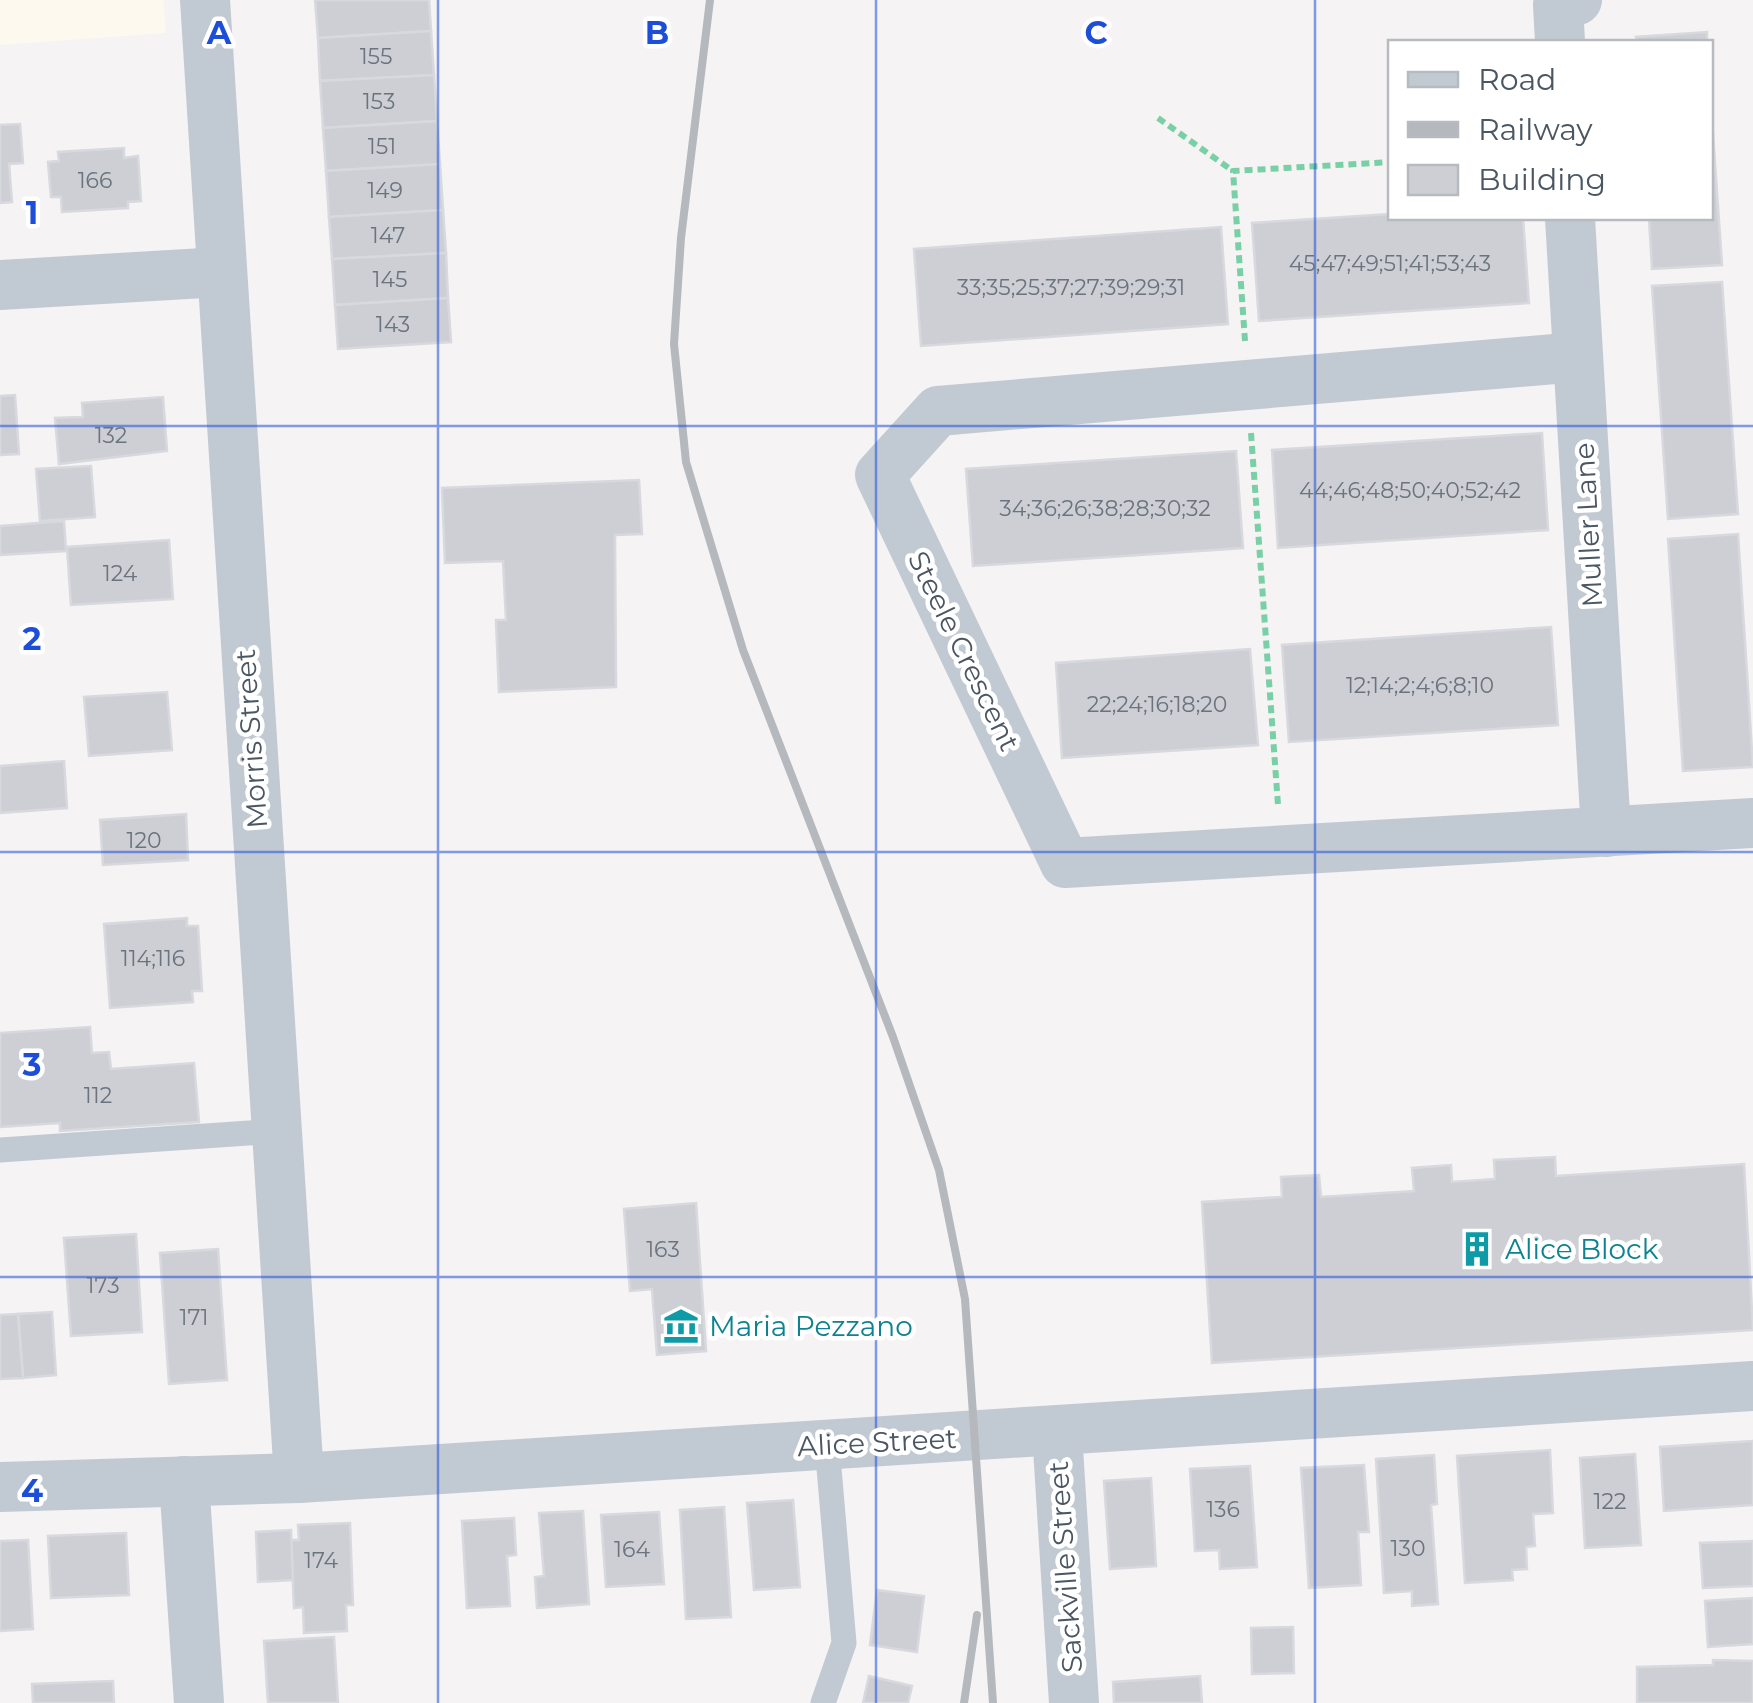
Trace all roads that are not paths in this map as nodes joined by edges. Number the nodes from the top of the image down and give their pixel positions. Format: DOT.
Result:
graph roads {
  1 [pos="205,0"];
  2 [pos="1577,0"];
  3 [pos="1560,40"];
  4 [pos="1570,220"];
  5 [pos="222,272"];
  6 [pos="0,285"];
  7 [pos="1578,357"];
  8 [pos="1753,823"];
  9 [pos="1606,832"];
  10 [pos="277,1132"];
  11 [pos="0,1150"];
  12 [pos="1753,1386"];
  13 [pos="1056,1432"];
  14 [pos="826,1445"];
  15 [pos="299,1478"];
  16 [pos="184,1481"];
  17 [pos="0,1487"];
  18 [pos="199,1703"];
  19 [pos="824,1703"];
  20 [pos="1074,1703"];
  1 -- 5 [label="street, Morris Street"];
  2 -- 3 [label="street"];
  4 -- 7 [label="street, Muller Lane"];
  5 -- 6 [label="street"];
  5 -- 10 [label="street, Morris Street"];
  7 -- 9 [label="street, Muller Lane"];
  7 -- 9 [label="street, Steele Crescent"];
  8 -- 9 [label="street, Steele Crescent"];
  10 -- 11 [label="lane"];
  10 -- 15 [label="street, Morris Street"];
  12 -- 13 [label="street, Alice Street"];
  13 -- 14 [label="street, Alice Street"];
  13 -- 20 [label="street, Sackville Street"];
  14 -- 15 [label="street, Alice Street"];
  14 -- 19 [label="lane"];
  15 -- 16 [label="street, Alice Street"];
  16 -- 17 [label="street, Alice Street"];
  16 -- 18 [label="street"];
}
